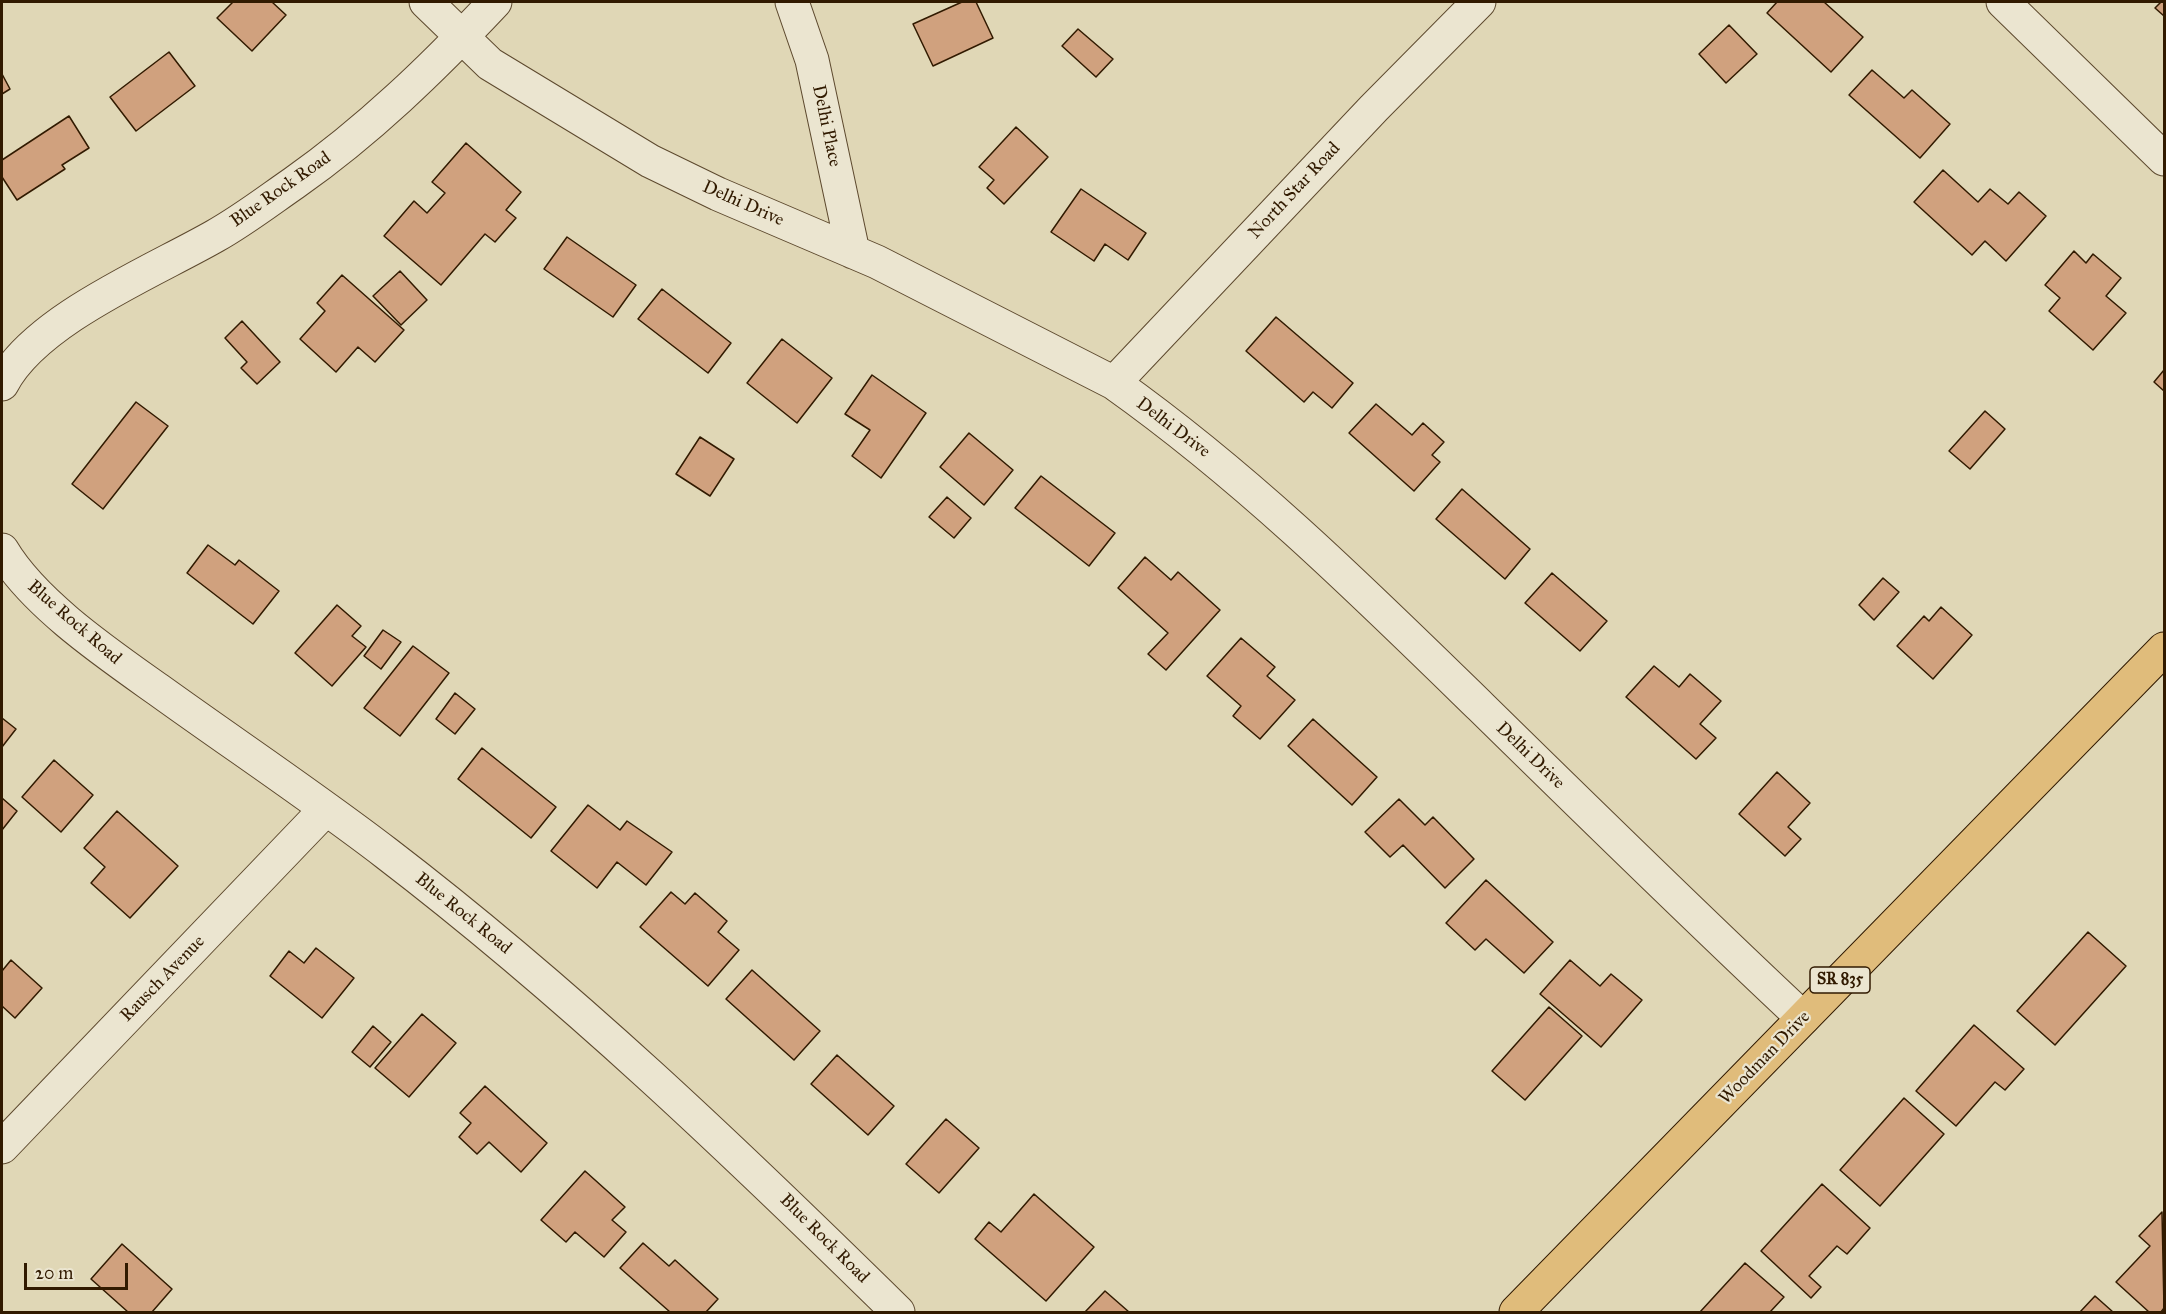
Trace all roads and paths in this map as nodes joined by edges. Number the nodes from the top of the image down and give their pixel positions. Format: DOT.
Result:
graph roads {
  1 [pos="426,2"];
  2 [pos="495,2"];
  3 [pos="792,2"];
  4 [pos="1479,2"];
  5 [pos="2003,2"];
  6 [pos="461,38"];
  7 [pos="2164,159"];
  8 [pos="853,252"];
  9 [pos="1114,383"];
  10 [pos="2,384"];
  11 [pos="2,550"];
  12 [pos="2164,649"];
  13 [pos="325,810"];
  14 [pos="1803,1018"];
  15 [pos="2,1147"];
  16 [pos="898,1312"];
  17 [pos="1516,1312"];
  1 -- 6 [label="street, Delhi Drive"];
  2 -- 6 [label="street"];
  3 -- 8 [label="street, Delhi Place"];
  4 -- 9 [label="street, North Star Road"];
  5 -- 7 [label="street"];
  6 -- 8 [label="street, Delhi Drive"];
  6 -- 10 [label="street, Blue Rock Road"];
  8 -- 9 [label="street, Delhi Drive"];
  9 -- 14 [label="street, Delhi Drive"];
  11 -- 13 [label="street, Blue Rock Road"];
  12 -- 14 [label="main road, Woodman Drive / SR 835"];
  13 -- 15 [label="street, Rausch Avenue"];
  13 -- 16 [label="street, Blue Rock Road"];
  14 -- 17 [label="main road, Woodman Drive / SR 835"];
}
